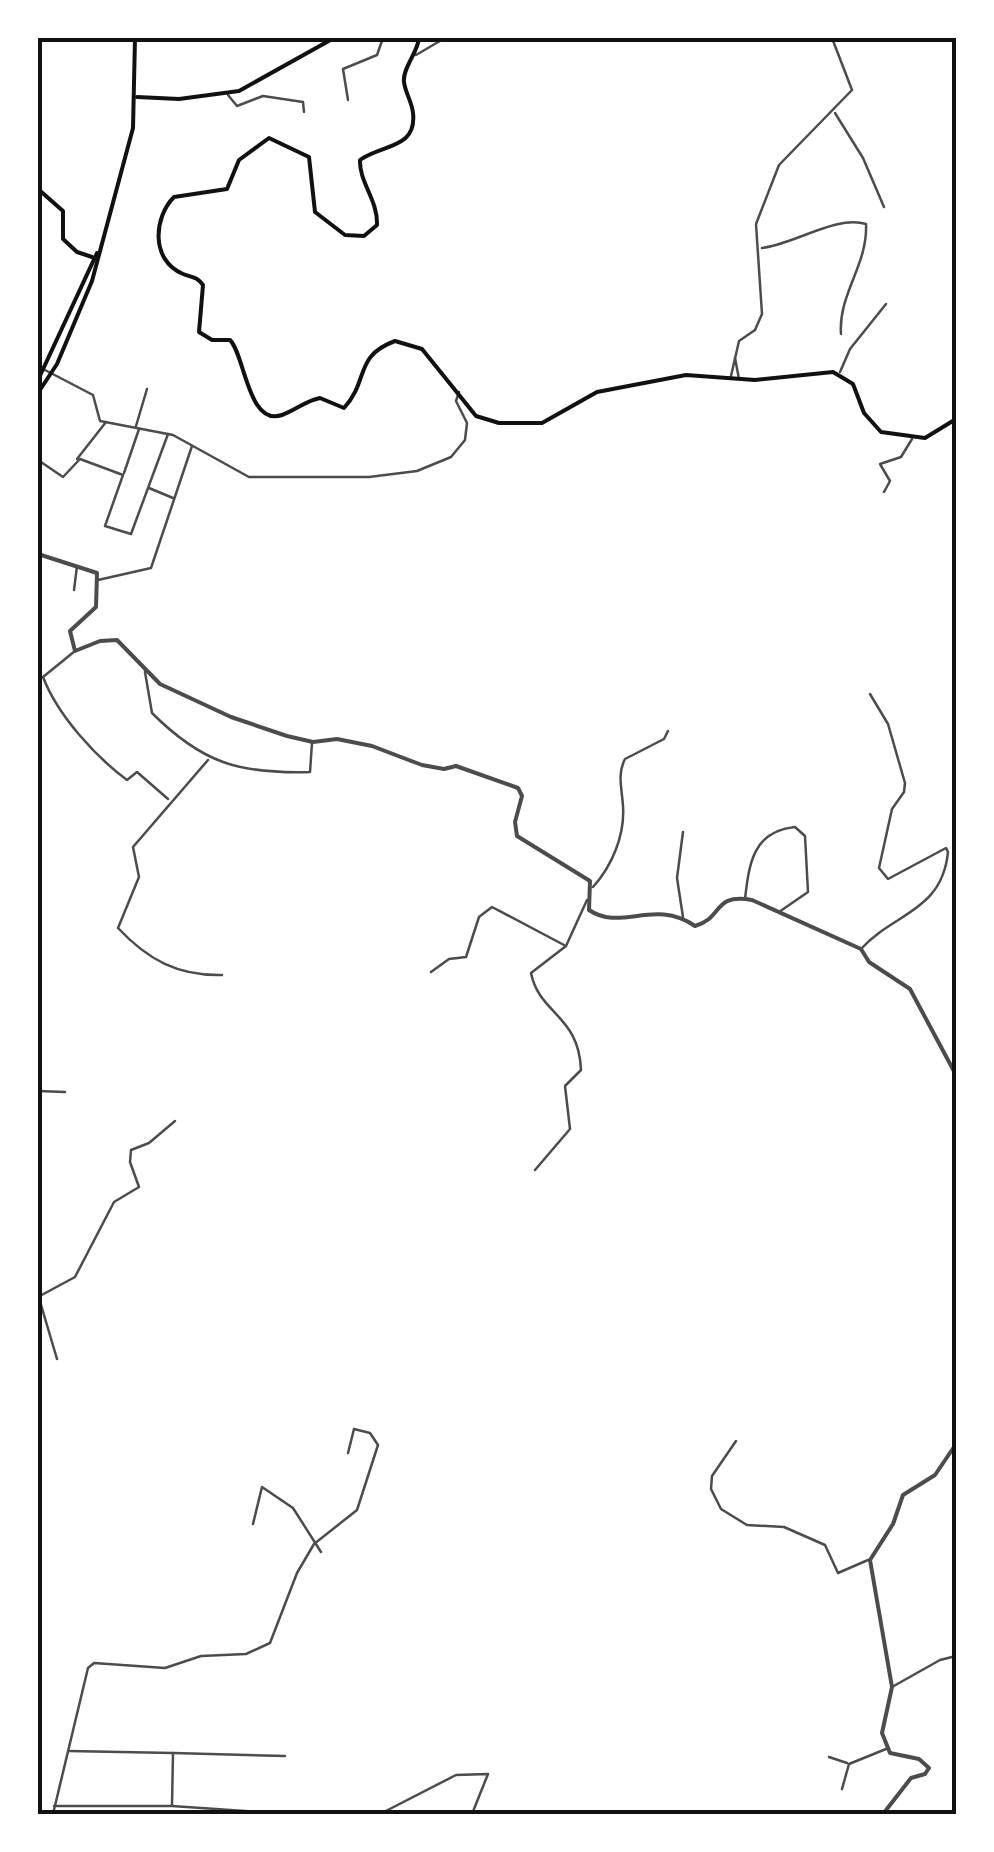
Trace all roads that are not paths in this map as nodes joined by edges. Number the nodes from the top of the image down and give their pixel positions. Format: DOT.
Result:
graph roads {
  1 [pos="135,38"];
  2 [pos="334,38"];
  3 [pos="383,38"];
  4 [pos="419,38"];
  5 [pos="445,38"];
  6 [pos="832,38"];
  7 [pos="416,55"];
  8 [pos="228,94"];
  9 [pos="137,97"];
  10 [pos="348,100"];
  11 [pos="304,112"];
  12 [pos="834,112"];
  13 [pos="38,189"];
  14 [pos="884,206"];
  15 [pos="761,248"];
  16 [pos="95,256"];
  17 [pos="886,304"];
  18 [pos="841,334"];
  19 [pos="734,355"];
  20 [pos="44,370"];
  21 [pos="51,374"];
  22 [pos="839,375"];
  23 [pos="38,380"];
  24 [pos="730,380"];
  25 [pos="738,380"];
  26 [pos="147,389"];
  27 [pos="459,392"];
  28 [pos="38,393"];
  29 [pos="956,419"];
  30 [pos="106,422"];
  31 [pos="138,428"];
  32 [pos="168,434"];
  33 [pos="912,438"];
  34 [pos="193,444"];
  35 [pos="38,460"];
  36 [pos="76,460"];
  37 [pos="123,475"];
  38 [pos="149,488"];
  39 [pos="884,492"];
  40 [pos="175,498"];
  41 [pos="38,554"];
  42 [pos="77,565"];
  43 [pos="97,581"];
  44 [pos="74,590"];
  45 [pos="75,651"];
  46 [pos="144,668"];
  47 [pos="870,694"];
  48 [pos="668,731"];
  49 [pos="312,742"];
  50 [pos="208,760"];
  51 [pos="169,800"];
  52 [pos="683,832"];
  53 [pos="593,886"];
  54 [pos="588,899"];
  55 [pos="745,899"];
  56 [pos="778,913"];
  57 [pos="683,918"];
  58 [pos="566,946"];
  59 [pos="861,949"];
  60 [pos="431,972"];
  61 [pos="222,975"];
  62 [pos="956,1075"];
  63 [pos="38,1090"];
  64 [pos="65,1092"];
  65 [pos="175,1121"];
  66 [pos="534,1170"];
  67 [pos="38,1297"];
  68 [pos="57,1358"];
  69 [pos="736,1441"];
  70 [pos="956,1444"];
  71 [pos="348,1452"];
  72 [pos="253,1524"];
  73 [pos="314,1544"];
  74 [pos="320,1552"];
  75 [pos="870,1560"];
  76 [pos="956,1656"];
  77 [pos="892,1687"];
  78 [pos="886,1749"];
  79 [pos="68,1750"];
  80 [pos="173,1754"];
  81 [pos="285,1756"];
  82 [pos="829,1757"];
  83 [pos="849,1764"];
  84 [pos="842,1789"];
  85 [pos="54,1806"];
  86 [pos="394,1806"];
  87 [pos="172,1810"];
  88 [pos="52,1814"];
  89 [pos="286,1814"];
  90 [pos="380,1814"];
  91 [pos="394,1814"];
  92 [pos="425,1814"];
  93 [pos="450,1814"];
  94 [pos="472,1814"];
  95 [pos="882,1814"];
  1 -- 9 [label="main road"];
  2 -- 8 [label="main road"];
  3 -- 10 [label="street"];
  4 -- 7 [label="main road"];
  5 -- 7 [label="street"];
  6 -- 12 [label="street"];
  7 -- 27 [label="main road"];
  8 -- 9 [label="main road"];
  8 -- 11 [label="street"];
  9 -- 16 [label="main road"];
  12 -- 14 [label="street"];
  12 -- 15 [label="street"];
  13 -- 16 [label="main road"];
  15 -- 18 [label="street"];
  15 -- 19 [label="street"];
  16 -- 20 [label="main road"];
  16 -- 21 [label="main road"];
  17 -- 22 [label="street"];
  19 -- 24 [label="street"];
  19 -- 25 [label="street"];
  20 -- 21 [label="street"];
  20 -- 23 [label="main road"];
  21 -- 28 [label="main road"];
  21 -- 30 [label="street"];
  22 -- 25 [label="main road"];
  22 -- 33 [label="main road"];
  24 -- 25 [label="main road"];
  24 -- 27 [label="main road"];
  26 -- 31 [label="street"];
  27 -- 34 [label="street"];
  29 -- 33 [label="main road"];
  30 -- 31 [label="street"];
  30 -- 36 [label="street"];
  31 -- 32 [label="street"];
  31 -- 37 [label="street"];
  32 -- 34 [label="street"];
  32 -- 38 [label="street"];
  33 -- 39 [label="street"];
  34 -- 40 [label="street"];
  35 -- 36 [label="street"];
  36 -- 37 [label="street"];
  37 -- 38 [label="street"];
  38 -- 40 [label="street"];
  40 -- 43 [label="street"];
  41 -- 42 [label="street"];
  42 -- 43 [label="street"];
  42 -- 44 [label="street"];
  43 -- 45 [label="street"];
  45 -- 46 [label="street"];
  45 -- 51 [label="street"];
  46 -- 49 [label="street"];
  46 -- 50 [label="street"];
  47 -- 59 [label="street"];
  48 -- 53 [label="street"];
  49 -- 50 [label="street"];
  49 -- 53 [label="street"];
  50 -- 51 [label="street"];
  51 -- 61 [label="street"];
  52 -- 57 [label="street"];
  53 -- 54 [label="street"];
  54 -- 57 [label="street"];
  54 -- 58 [label="street"];
  55 -- 56 [label="street"];
  55 -- 56 [label="street"];
  55 -- 57 [label="street"];
  56 -- 59 [label="street"];
  58 -- 60 [label="street"];
  58 -- 66 [label="street"];
  59 -- 62 [label="street"];
  63 -- 64 [label="street"];
  65 -- 67 [label="street"];
  67 -- 68 [label="street"];
  69 -- 75 [label="street"];
  70 -- 75 [label="street"];
  71 -- 73 [label="street"];
  72 -- 73 [label="street"];
  73 -- 74 [label="street"];
  73 -- 79 [label="street"];
  75 -- 77 [label="street"];
  76 -- 77 [label="street"];
  77 -- 78 [label="street"];
  78 -- 83 [label="street"];
  78 -- 95 [label="street"];
  79 -- 80 [label="street"];
  79 -- 85 [label="street"];
  80 -- 81 [label="street"];
  80 -- 87 [label="street"];
  82 -- 83 [label="street"];
  83 -- 84 [label="street"];
  85 -- 87 [label="street"];
  85 -- 88 [label="street"];
  86 -- 90 [label="street"];
  86 -- 91 [label="street"];
  86 -- 94 [label="street"];
  87 -- 89 [label="street"];
  92 -- 93 [label="street"];
}
